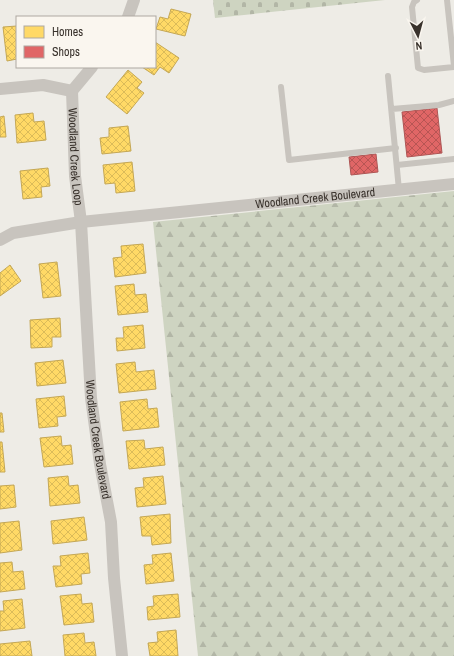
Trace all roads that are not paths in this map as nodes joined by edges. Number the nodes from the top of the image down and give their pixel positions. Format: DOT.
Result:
graph roads {
  1 [pos="134,0"];
  2 [pos="417,0"];
  3 [pos="447,0"];
  4 [pos="128,16"];
  5 [pos="454,67"];
  6 [pos="91,68"];
  7 [pos="388,76"];
  8 [pos="281,88"];
  9 [pos="0,89"];
  10 [pos="72,92"];
  11 [pos="454,103"];
  12 [pos="392,109"];
  13 [pos="396,148"];
  14 [pos="454,159"];
  15 [pos="397,165"];
  16 [pos="454,184"];
  17 [pos="399,190"];
  18 [pos="81,222"];
  19 [pos="0,240"];
  20 [pos="122,656"];
  1 -- 4 [label="street"];
  2 -- 5 [label="lane"];
  3 -- 5 [label="lane"];
  6 -- 10 [label="street, Woodland Creek Loop"];
  7 -- 12 [label="lane"];
  8 -- 13 [label="lane"];
  9 -- 10 [label="street, Woodland Creek Loop"];
  10 -- 18 [label="street, Woodland Creek Loop"];
  11 -- 12 [label="lane"];
  12 -- 13 [label="lane"];
  13 -- 15 [label="lane"];
  14 -- 15 [label="lane"];
  15 -- 17 [label="lane"];
  16 -- 17 [label="street, Woodland Creek Boulevard"];
  17 -- 18 [label="street, Woodland Creek Boulevard"];
  18 -- 19 [label="street, Woodland Creek Boulevard"];
  18 -- 20 [label="street, Woodland Creek Boulevard"];
}
